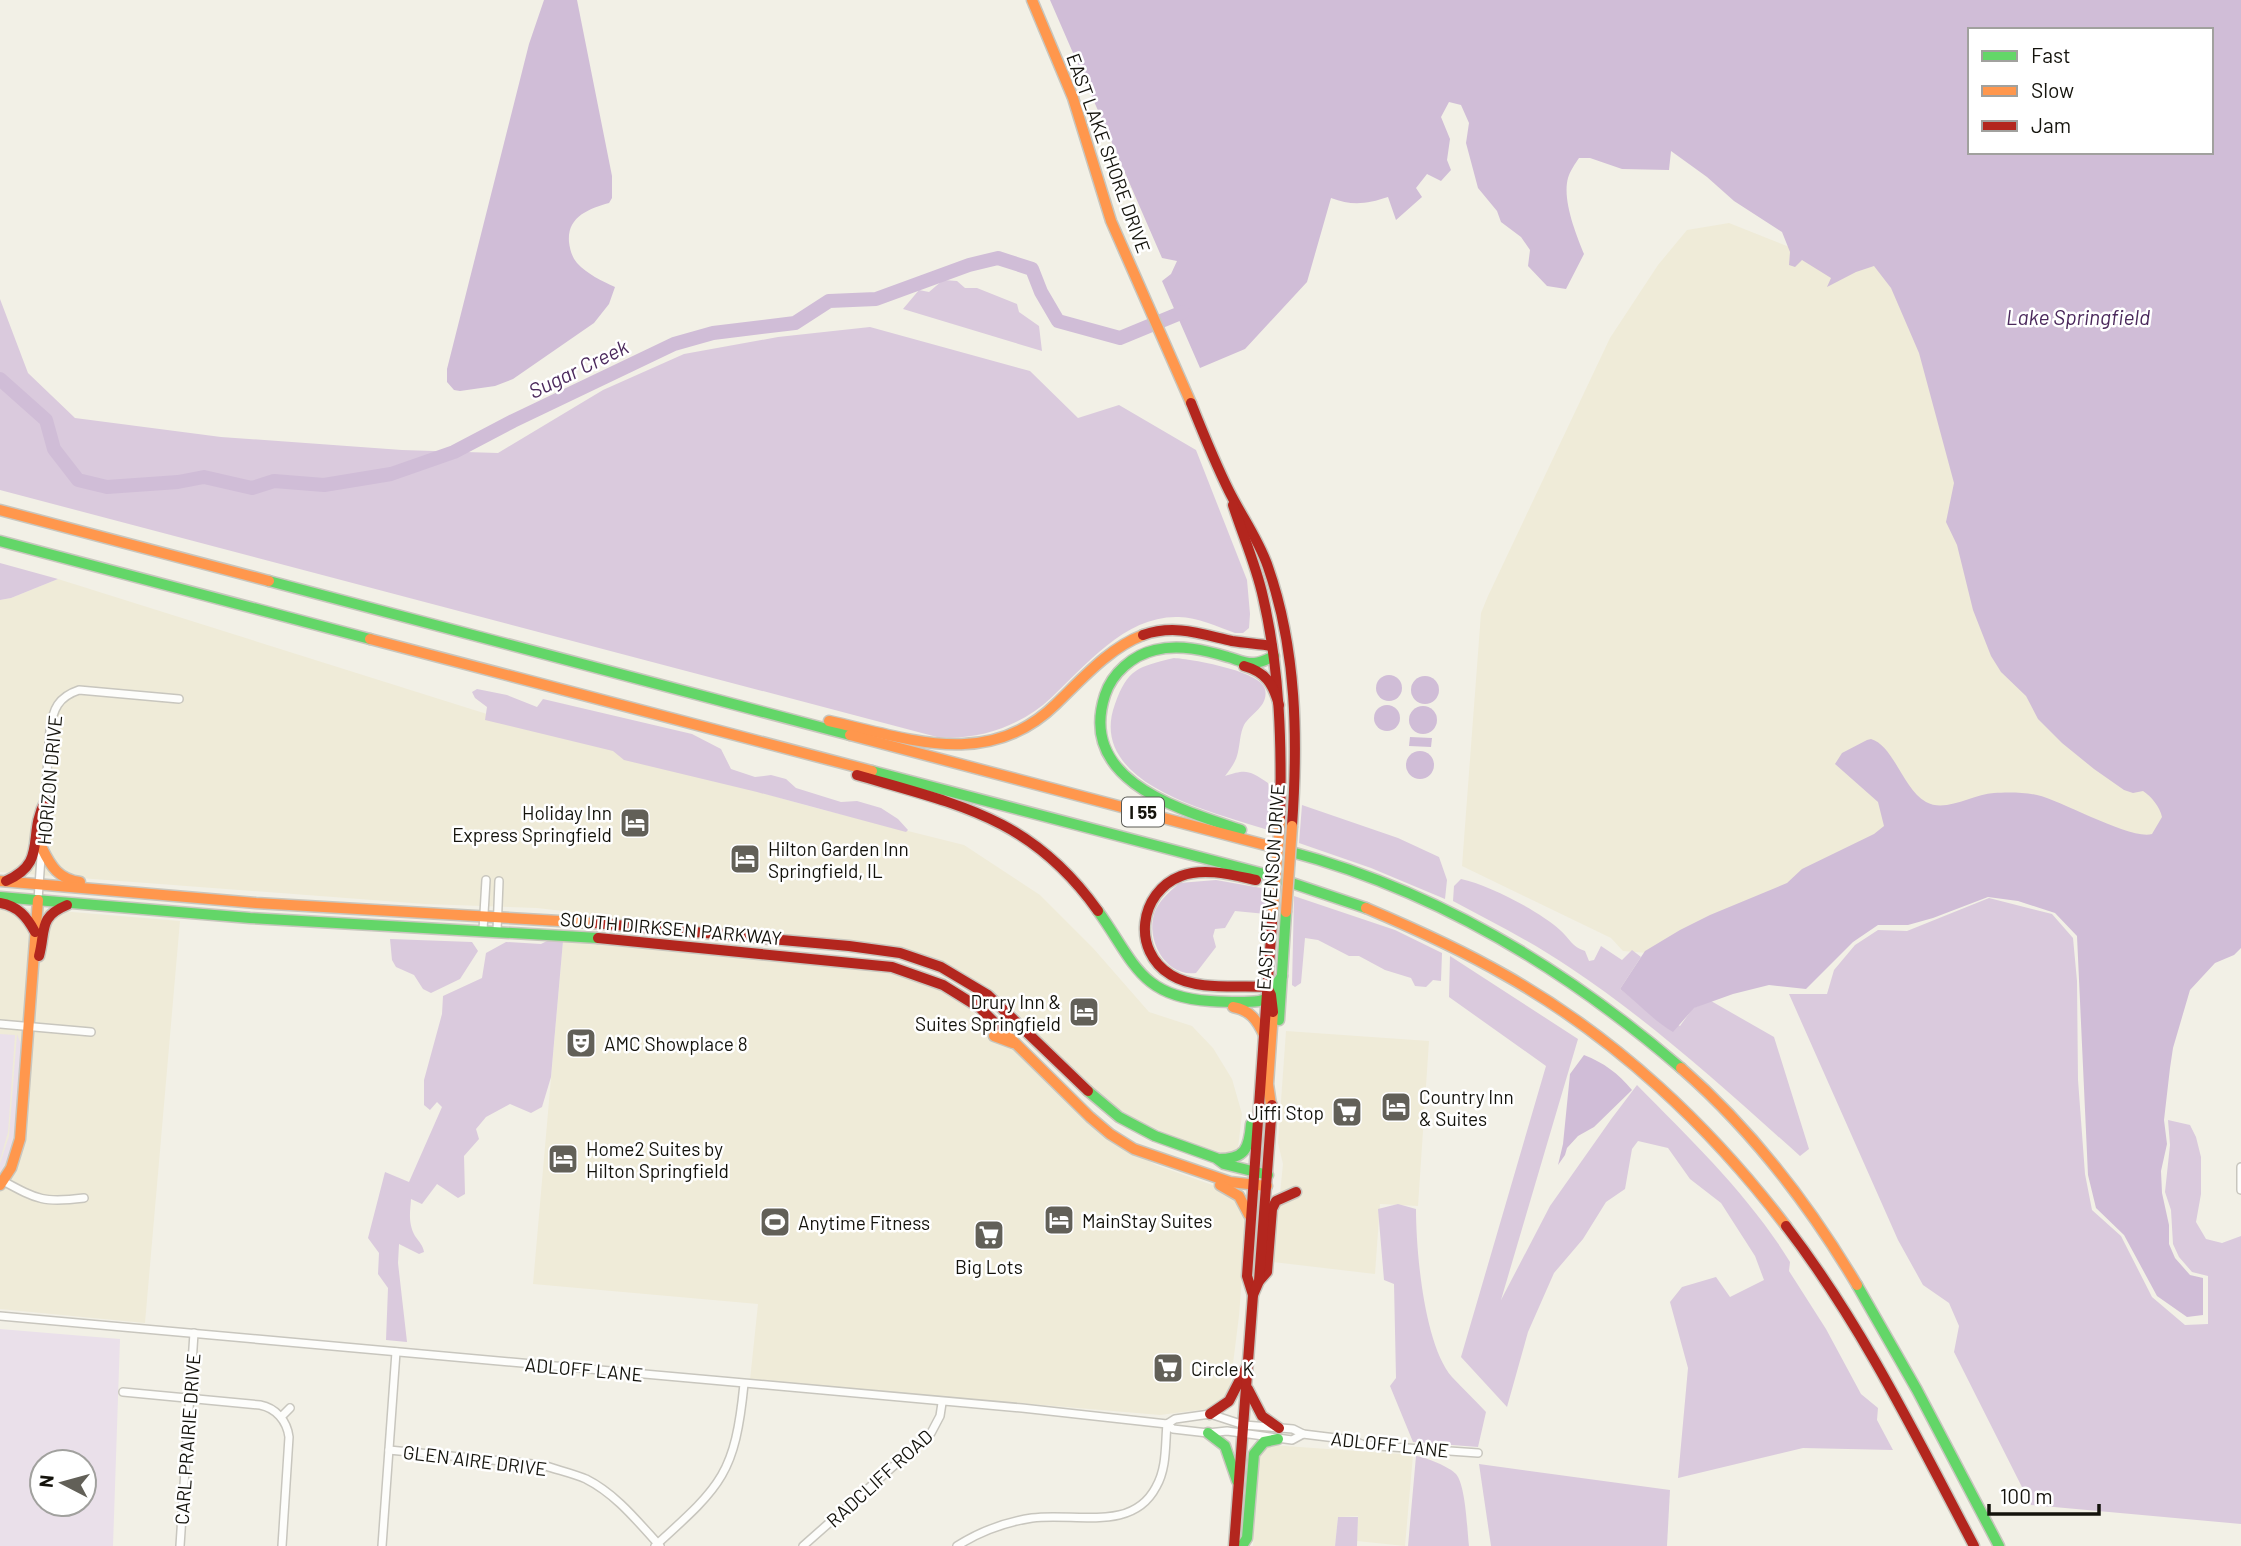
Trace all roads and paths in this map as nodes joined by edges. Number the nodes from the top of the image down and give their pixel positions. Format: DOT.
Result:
graph roads {
  1 [pos="1032,0"];
  2 [pos="1187,395"];
  3 [pos="1229,491"];
  4 [pos="0,510"];
  5 [pos="0,541"];
  6 [pos="1187,649"];
  7 [pos="1286,650"];
  8 [pos="1273,651"];
  9 [pos="179,699"];
  10 [pos="728,702"];
  11 [pos="1279,705"];
  12 [pos="771,744"];
  13 [pos="46,800"];
  14 [pos="42,848"];
  15 [pos="1359,873"];
  16 [pos="486,880"];
  17 [pos="499,881"];
  18 [pos="3,882"];
  19 [pos="39,885"];
  20 [pos="128,893"];
  21 [pos="0,897"];
  22 [pos="38,900"];
  23 [pos="0,903"];
  24 [pos="71,904"];
  25 [pos="484,915"];
  26 [pos="498,915"];
  27 [pos="1395,918"];
  28 [pos="483,930"];
  29 [pos="497,931"];
  30 [pos="35,932"];
  31 [pos="1133,965"];
  32 [pos="33,970"];
  33 [pos="1282,976"];
  34 [pos="1268,993"];
  35 [pos="0,1024"];
  36 [pos="29,1026"];
  37 [pos="91,1032"];
  38 [pos="1264,1034"];
  39 [pos="994,1036"];
  40 [pos="1018,1045"];
  41 [pos="1262,1066"];
  42 [pos="1272,1112"];
  43 [pos="1149,1156"];
  44 [pos="1216,1158"];
  45 [pos="2241,1167"];
  46 [pos="1253,1178"];
  47 [pos="1267,1181"];
  48 [pos="2,1183"];
  49 [pos="2241,1190"];
  50 [pos="1296,1192"];
  51 [pos="84,1198"];
  52 [pos="1250,1220"];
  53 [pos="1259,1281"];
  54 [pos="1253,1295"];
  55 [pos="0,1316"];
  56 [pos="194,1333"];
  57 [pos="396,1352"];
  58 [pos="1248,1364"];
  59 [pos="744,1384"];
  60 [pos="1247,1386"];
  61 [pos="123,1392"];
  62 [pos="189,1398"];
  63 [pos="942,1403"];
  64 [pos="290,1408"];
  65 [pos="1210,1414"];
  66 [pos="281,1417"];
  67 [pos="1167,1424"];
  68 [pos="1244,1429"];
  69 [pos="1208,1433"];
  70 [pos="1279,1433"];
  71 [pos="389,1450"];
  72 [pos="1478,1453"];
  73 [pos="1240,1493"];
  74 [pos="657,1545"];
  75 [pos="180,1546"];
  76 [pos="282,1546"];
  77 [pos="382,1546"];
  78 [pos="803,1546"];
  79 [pos="957,1546"];
  80 [pos="1234,1546"];
  81 [pos="1242,1546"];
  82 [pos="1974,1546"];
  83 [pos="1999,1546"];
  1 -- 2 [label="main road, EAST LAKE SHORE DRIVE"];
  2 -- 3 [label="main road, EAST STEVENSON DRIVE"];
  3 -- 7 [label="main road, EAST STEVENSON DRIVE"];
  3 -- 8 [label="main road, EAST STEVENSON DRIVE"];
  4 -- 10 [label="main road, I 55"];
  5 -- 12 [label="main road, I 55"];
  6 -- 8 [label="main road"];
  6 -- 11 [label="main road"];
  6 -- 15 [label="main road"];
  7 -- 8 [label="main road"];
  7 -- 33 [label="main road, EAST STEVENSON DRIVE, bridge"];
  8 -- 10 [label="main road"];
  8 -- 11 [label="main road, EAST STEVENSON DRIVE"];
  9 -- 13 [label="street, HORIZON DRIVE"];
  10 -- 15 [label="main road, I 55"];
  11 -- 34 [label="main road, EAST STEVENSON DRIVE, bridge"];
  12 -- 27 [label="main road, I 55"];
  12 -- 31 [label="main road"];
  13 -- 14 [label="street, HORIZON DRIVE"];
  13 -- 18 [label="main road"];
  14 -- 19 [label="street, HORIZON DRIVE"];
  14 -- 20 [label="main road"];
  15 -- 83 [label="main road, I 55"];
  16 -- 25 [label="street"];
  17 -- 26 [label="street"];
  18 -- 19 [label="main road, SOUTH DIRKSEN PARKWAY"];
  19 -- 20 [label="main road, SOUTH DIRKSEN PARKWAY"];
  19 -- 22 [label="street, HORIZON DRIVE"];
  20 -- 25 [label="main road, SOUTH DIRKSEN PARKWAY"];
  21 -- 22 [label="main road, SOUTH DIRKSEN PARKWAY"];
  22 -- 24 [label="main road, SOUTH DIRKSEN PARKWAY"];
  22 -- 30 [label="main road"];
  23 -- 30 [label="main road"];
  24 -- 28 [label="main road, SOUTH DIRKSEN PARKWAY"];
  24 -- 32 [label="main road"];
  25 -- 26 [label="main road, SOUTH DIRKSEN PARKWAY"];
  25 -- 28 [label="street"];
  26 -- 29 [label="street"];
  26 -- 44 [label="main road, SOUTH DIRKSEN PARKWAY"];
  27 -- 34 [label="main road"];
  27 -- 82 [label="main road, I 55"];
  28 -- 29 [label="main road, SOUTH DIRKSEN PARKWAY"];
  29 -- 40 [label="main road, SOUTH DIRKSEN PARKWAY"];
  30 -- 32 [label="main road"];
  31 -- 34 [label="main road"];
  31 -- 38 [label="main road"];
  32 -- 36 [label="main road"];
  33 -- 34 [label="main road"];
  33 -- 42 [label="main road, EAST STEVENSON DRIVE"];
  34 -- 38 [label="main road, EAST STEVENSON DRIVE"];
  34 -- 42 [label="main road"];
  35 -- 36 [label="street"];
  36 -- 37 [label="street"];
  36 -- 48 [label="main road"];
  38 -- 41 [label="main road, EAST STEVENSON DRIVE"];
  39 -- 40 [label="main road"];
  40 -- 43 [label="main road, SOUTH DIRKSEN PARKWAY"];
  41 -- 44 [label="main road"];
  41 -- 46 [label="main road, EAST STEVENSON DRIVE"];
  42 -- 47 [label="main road, EAST STEVENSON DRIVE"];
  43 -- 46 [label="main road, SOUTH DIRKSEN PARKWAY"];
  43 -- 52 [label="main road"];
  44 -- 46 [label="main road, SOUTH DIRKSEN PARKWAY"];
  45 -- 49 [label="street"];
  46 -- 47 [label="main road, SOUTH DIRKSEN PARKWAY"];
  46 -- 52 [label="main road, EAST STEVENSON DRIVE"];
  47 -- 53 [label="main road, EAST STEVENSON DRIVE"];
  48 -- 51 [label="street"];
  50 -- 53 [label="main road"];
  52 -- 54 [label="main road, EAST STEVENSON DRIVE"];
  53 -- 54 [label="main road, EAST STEVENSON DRIVE"];
  54 -- 58 [label="main road, EAST STEVENSON DRIVE"];
  55 -- 56 [label="street, ADLOFF LANE"];
  56 -- 57 [label="street, ADLOFF LANE"];
  56 -- 62 [label="street, CARL PRAIRIE DRIVE"];
  57 -- 59 [label="street, ADLOFF LANE"];
  57 -- 71 [label="street"];
  58 -- 60 [label="main road, EAST STEVENSON DRIVE"];
  58 -- 65 [label="main road"];
  59 -- 63 [label="street, ADLOFF LANE"];
  59 -- 74 [label="street"];
  60 -- 68 [label="main road, EAST STEVENSON DRIVE"];
  60 -- 70 [label="main road"];
  61 -- 62 [label="street"];
  62 -- 66 [label="street"];
  62 -- 75 [label="street, CARL PRAIRIE DRIVE"];
  63 -- 67 [label="street, ADLOFF LANE"];
  63 -- 78 [label="street, RADCLIFF ROAD"];
  64 -- 66 [label="street"];
  65 -- 67 [label="street, ADLOFF LANE"];
  65 -- 68 [label="street, ADLOFF LANE"];
  66 -- 76 [label="street"];
  67 -- 69 [label="street, ADLOFF LANE"];
  67 -- 79 [label="street"];
  68 -- 69 [label="street, ADLOFF LANE"];
  68 -- 70 [label="street, ADLOFF LANE"];
  68 -- 73 [label="main road, EAST STEVENSON DRIVE"];
  69 -- 73 [label="main road"];
  70 -- 72 [label="street, ADLOFF LANE"];
  70 -- 81 [label="main road"];
  71 -- 74 [label="street, GLEN AIRE DRIVE"];
  71 -- 77 [label="street"];
  73 -- 80 [label="main road, EAST STEVENSON DRIVE"];
}
